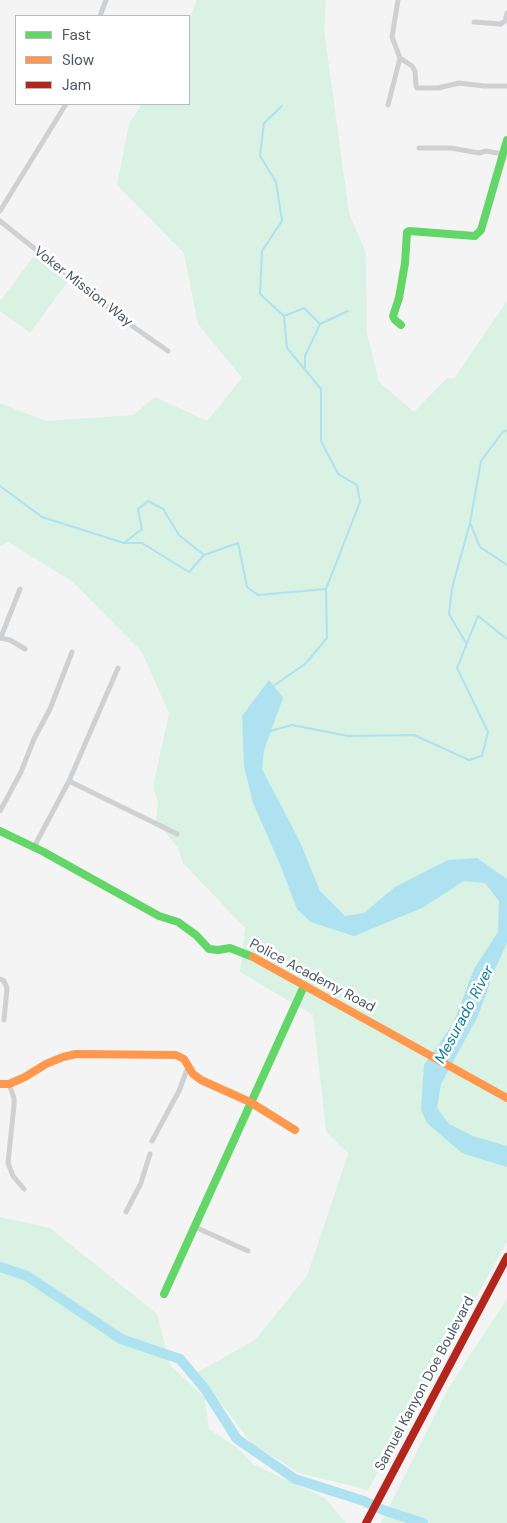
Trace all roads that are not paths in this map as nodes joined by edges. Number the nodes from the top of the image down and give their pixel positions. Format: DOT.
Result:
graph roads {
  1 [pos="106,0"];
  2 [pos="398,0"];
  3 [pos="507,13"];
  4 [pos="100,15"];
  5 [pos="474,22"];
  6 [pos="400,58"];
  7 [pos="507,86"];
  8 [pos="66,105"];
  9 [pos="388,105"];
  10 [pos="507,140"];
  11 [pos="419,148"];
  12 [pos="503,154"];
  13 [pos="0,210"];
  14 [pos="0,222"];
  15 [pos="401,326"];
  16 [pos="168,351"];
  17 [pos="20,589"];
  18 [pos="1,638"];
  19 [pos="25,649"];
  20 [pos="72,652"];
  21 [pos="118,668"];
  22 [pos="68,781"];
  23 [pos="0,811"];
  24 [pos="0,831"];
  25 [pos="177,834"];
  26 [pos="34,847"];
  27 [pos="0,979"];
  28 [pos="304,986"];
  29 [pos="4,1020"];
  30 [pos="188,1067"];
  31 [pos="0,1084"];
  32 [pos="9,1084"];
  33 [pos="507,1098"];
  34 [pos="250,1102"];
  35 [pos="295,1130"];
  36 [pos="152,1141"];
  37 [pos="150,1154"];
  38 [pos="24,1189"];
  39 [pos="126,1212"];
  40 [pos="195,1227"];
  41 [pos="248,1251"];
  42 [pos="507,1257"];
  43 [pos="164,1294"];
  44 [pos="366,1523"];
  1 -- 4 [label="street"];
  2 -- 6 [label="street"];
  3 -- 5 [label="street"];
  6 -- 7 [label="street"];
  6 -- 9 [label="street"];
  8 -- 13 [label="street"];
  10 -- 12 [label="street"];
  11 -- 12 [label="street"];
  12 -- 15 [label="street"];
  14 -- 16 [label="street, Voker Mission Way"];
  17 -- 18 [label="street"];
  18 -- 19 [label="street"];
  20 -- 23 [label="street"];
  21 -- 22 [label="street"];
  22 -- 25 [label="street"];
  22 -- 26 [label="street"];
  24 -- 26 [label="street, Police Academy Road"];
  26 -- 28 [label="street, Police Academy Road"];
  27 -- 29 [label="street"];
  28 -- 33 [label="street, Police Academy Road"];
  28 -- 34 [label="street"];
  30 -- 32 [label="street"];
  30 -- 34 [label="street"];
  30 -- 36 [label="street"];
  31 -- 32 [label="street"];
  32 -- 38 [label="street"];
  34 -- 35 [label="street"];
  34 -- 40 [label="street"];
  37 -- 39 [label="street"];
  40 -- 41 [label="street"];
  40 -- 43 [label="street"];
  42 -- 44 [label="street, Samuel Kanyon Doe Boulevard"];
}
